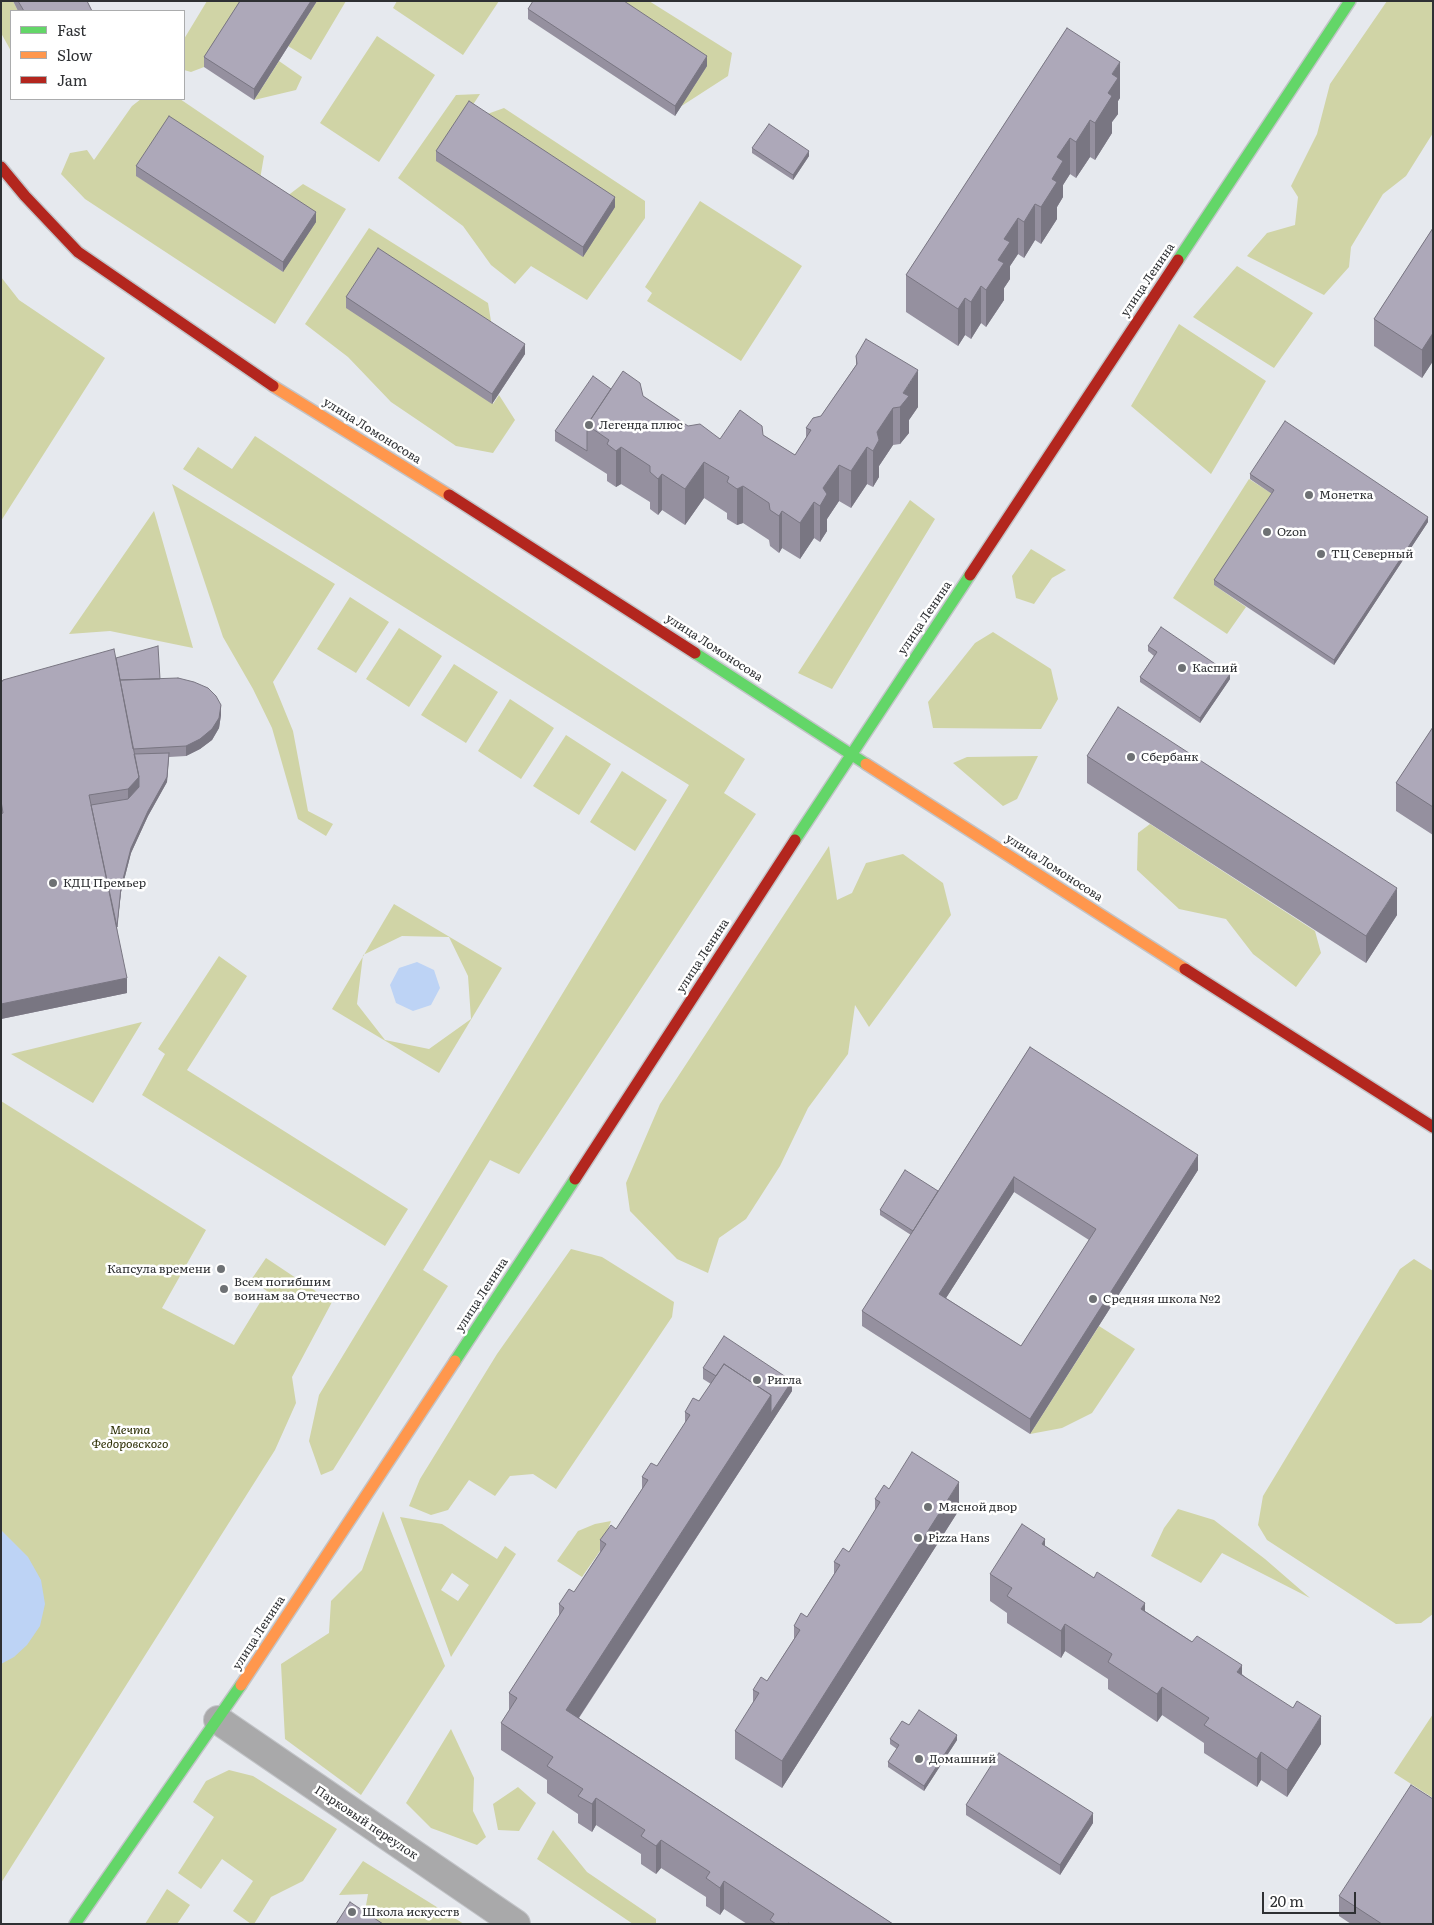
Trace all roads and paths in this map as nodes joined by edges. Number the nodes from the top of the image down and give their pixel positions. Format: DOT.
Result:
graph roads {
  1 [pos="1350,1"];
  2 [pos="1,167"];
  3 [pos="851,754"];
  4 [pos="1433,1127"];
  5 [pos="218,1720"];
  6 [pos="75,1924"];
  7 [pos="516,1924"];
  1 -- 3 [label="street, улица Ленина"];
  2 -- 3 [label="street, улица Ломоносова"];
  3 -- 4 [label="street, улица Ломоносова"];
  3 -- 5 [label="street, улица Ленина"];
  5 -- 6 [label="street, улица Ленина"];
  5 -- 7 [label="street, Парковый переулок"];
}
